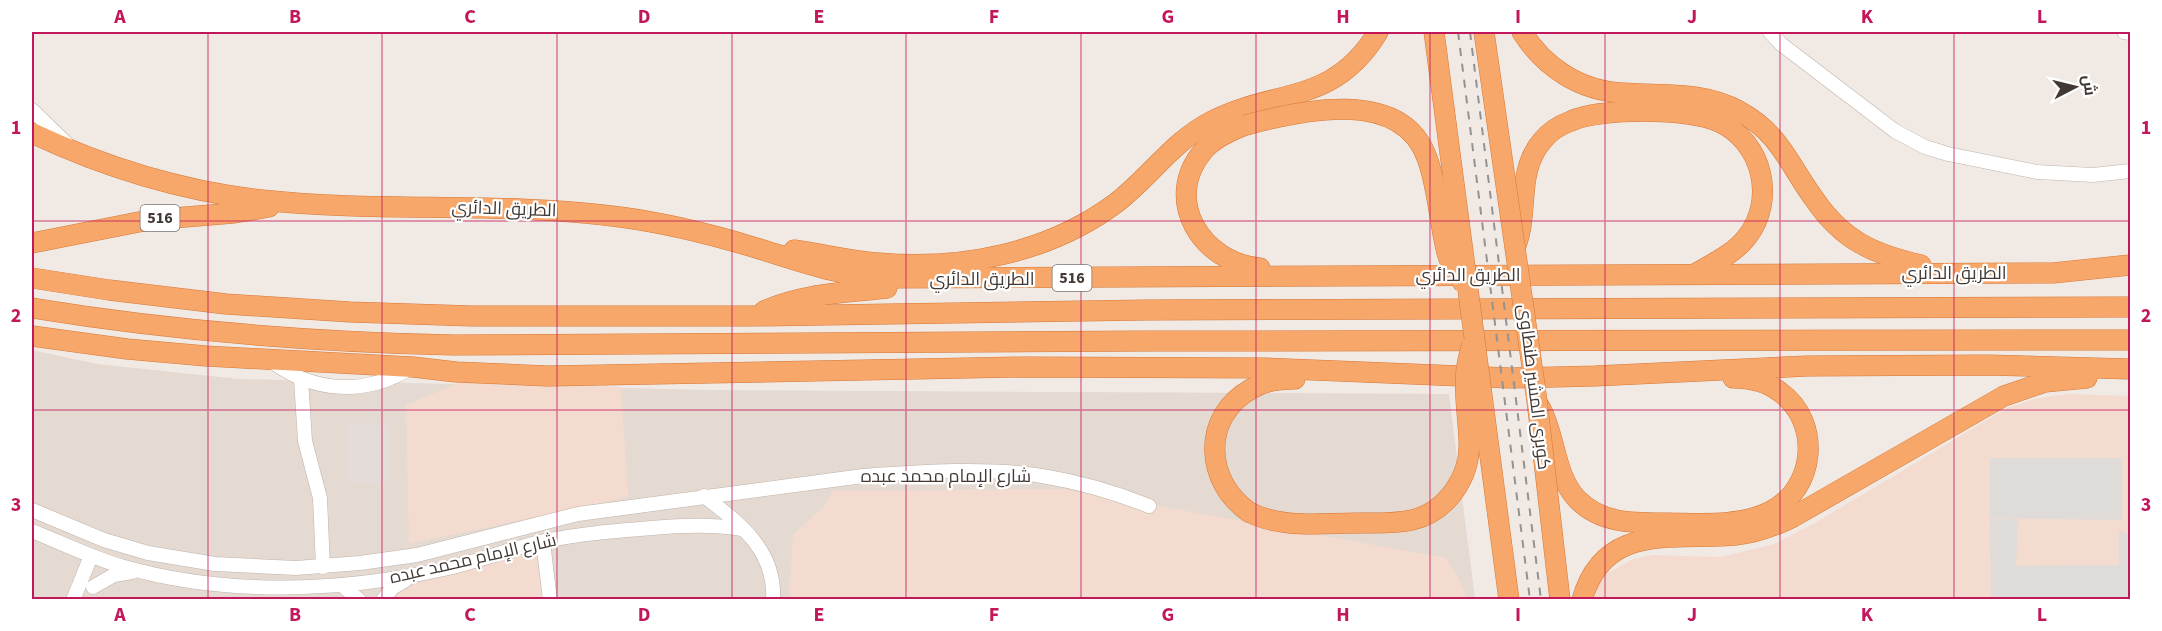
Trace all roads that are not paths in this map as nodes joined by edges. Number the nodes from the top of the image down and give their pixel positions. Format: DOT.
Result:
graph roads {
  1 [pos="1378,32"];
  2 [pos="1434,32"];
  3 [pos="1484,32"];
  4 [pos="1522,32"];
  5 [pos="1770,32"];
  6 [pos="2124,32"];
  7 [pos="2130,33"];
  8 [pos="32,110"];
  9 [pos="32,133"];
  10 [pos="78,154"];
  11 [pos="2130,171"];
  12 [pos="289,202"];
  13 [pos="32,243"];
  14 [pos="1516,245"];
  15 [pos="753,247"];
  16 [pos="2130,265"];
  17 [pos="1952,273"];
  18 [pos="1694,274"];
  19 [pos="1331,276"];
  20 [pos="33,277"];
  21 [pos="925,279"];
  22 [pos="1467,287"];
  23 [pos="32,308"];
  24 [pos="2130,308"];
  25 [pos="754,316"];
  26 [pos="32,336"];
  27 [pos="2130,340"];
  28 [pos="1474,341"];
  29 [pos="271,360"];
  30 [pos="413,367"];
  31 [pos="2130,369"];
  32 [pos="1345,371"];
  33 [pos="1686,371"];
  34 [pos="2130,377"];
  35 [pos="301,379"];
  36 [pos="1537,401"];
  37 [pos="704,496"];
  38 [pos="633,506"];
  39 [pos="1149,506"];
  40 [pos="32,510"];
  41 [pos="634,528"];
  42 [pos="742,529"];
  43 [pos="32,531"];
  44 [pos="543,542"];
  45 [pos="97,558"];
  46 [pos="323,567"];
  47 [pos="273,568"];
  48 [pos="142,572"];
  49 [pos="415,575"];
  50 [pos="342,585"];
  51 [pos="274,587"];
  52 [pos="90,593"];
  53 [pos="73,600"];
  54 [pos="359,600"];
  55 [pos="364,600"];
  56 [pos="382,600"];
  57 [pos="550,600"];
  58 [pos="773,600"];
  59 [pos="1509,600"];
  60 [pos="1560,600"];
  61 [pos="1582,600"];
  1 -- 15 [label="highway"];
  2 -- 22 [label="highway, bridge"];
  3 -- 14 [label="highway, كوبرى المشير طنطاوى, bridge"];
  4 -- 17 [label="highway"];
  5 -- 11 [label="street"];
  6 -- 7 [label="street"];
  8 -- 10 [label="street"];
  9 -- 10 [label="highway, الطريق الدائري / 516"];
  10 -- 12 [label="highway, الطريق الدائري / 516"];
  12 -- 13 [label="highway, 516"];
  12 -- 15 [label="highway, الطريق الدائري / 516"];
  14 -- 18 [label="highway"];
  14 -- 36 [label="highway, كوبرى المشير طنطاوى, bridge"];
  15 -- 21 [label="highway, الطريق الدائري / 516"];
  16 -- 17 [label="highway, الطريق الدائري / 516"];
  17 -- 18 [label="highway, الطريق الدائري / 516"];
  18 -- 19 [label="highway, الطريق الدائري / 516"];
  19 -- 21 [label="highway, الطريق الدائري / 516"];
  19 -- 22 [label="highway, bridge"];
  20 -- 25 [label="highway, الطريق الدائري / 516"];
  21 -- 25 [label="highway"];
  22 -- 28 [label="highway, bridge"];
  23 -- 27 [label="highway"];
  24 -- 25 [label="highway, الطريق الدائري / 516"];
  26 -- 29 [label="highway"];
  28 -- 32 [label="highway, bridge"];
  28 -- 59 [label="highway, bridge"];
  29 -- 30 [label="highway"];
  29 -- 35 [label="street"];
  30 -- 32 [label="highway"];
  30 -- 35 [label="street"];
  31 -- 33 [label="highway"];
  32 -- 33 [label="highway"];
  33 -- 36 [label="highway"];
  34 -- 61 [label="highway"];
  35 -- 46 [label="street"];
  36 -- 60 [label="highway, كوبرى المشير طنطاوى, bridge"];
  37 -- 38 [label="street, شارع الإمام محمد عبده"];
  37 -- 39 [label="street, شارع الإمام محمد عبده"];
  37 -- 42 [label="street"];
  38 -- 41 [label="street"];
  38 -- 46 [label="street, شارع الإمام محمد عبده"];
  40 -- 47 [label="street, شارع الإمام محمد عبده"];
  41 -- 42 [label="street, شارع الإمام محمد عبده"];
  41 -- 44 [label="street, شارع الإمام محمد عبده"];
  42 -- 58 [label="street"];
  43 -- 45 [label="street, شارع الإمام محمد عبده"];
  44 -- 49 [label="street, شارع الإمام محمد عبده"];
  44 -- 57 [label="street"];
  45 -- 48 [label="street, شارع الإمام محمد عبده"];
  45 -- 52 [label="street"];
  45 -- 53 [label="street"];
  46 -- 47 [label="street, شارع الإمام محمد عبده"];
  47 -- 51 [label="street"];
  48 -- 51 [label="street, شارع الإمام محمد عبده"];
  48 -- 52 [label="street"];
  49 -- 50 [label="street, شارع الإمام محمد عبده"];
  49 -- 56 [label="street"];
  50 -- 51 [label="street, شارع الإمام محمد عبده"];
  50 -- 54 [label="street"];
  55 -- 56 [label="street"];
}
